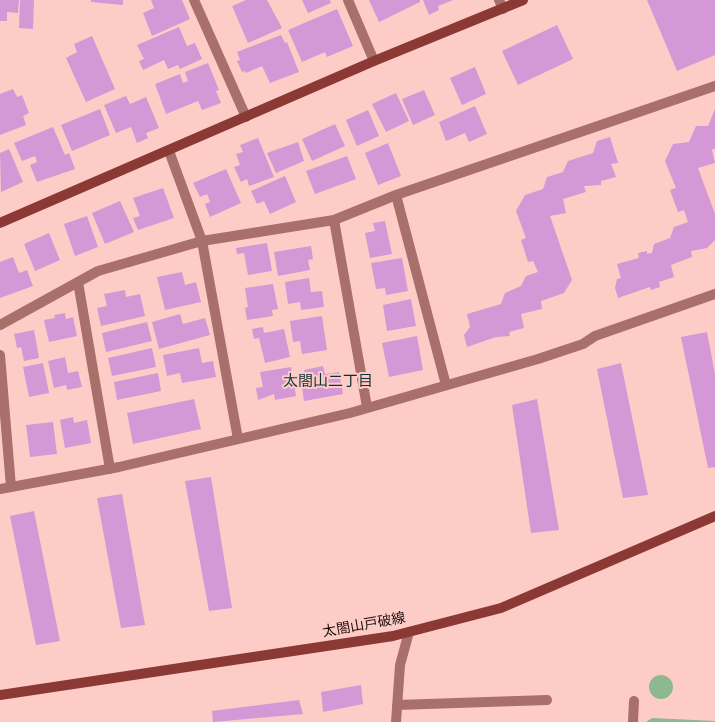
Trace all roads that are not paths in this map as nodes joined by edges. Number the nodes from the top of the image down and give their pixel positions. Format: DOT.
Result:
graph roads {
  1 [pos="194,0"];
  2 [pos="348,0"];
  3 [pos="523,0"];
  4 [pos="501,5"];
  5 [pos="374,61"];
  6 [pos="715,86"];
  7 [pos="246,117"];
  8 [pos="169,150"];
  9 [pos="396,196"];
  10 [pos="334,220"];
  11 [pos="0,223"];
  12 [pos="202,241"];
  13 [pos="78,282"];
  14 [pos="715,294"];
  15 [pos="0,325"];
  16 [pos="0,355"];
  17 [pos="446,385"];
  18 [pos="367,407"];
  19 [pos="238,439"];
  20 [pos="110,469"];
  21 [pos="11,487"];
  22 [pos="0,489"];
  23 [pos="715,516"];
  24 [pos="409,632"];
  25 [pos="0,695"];
  26 [pos="547,700"];
  27 [pos="634,701"];
  28 [pos="397,705"];
  29 [pos="396,722"];
  30 [pos="633,722"];
  1 -- 7 [label="street"];
  2 -- 5 [label="street"];
  3 -- 4 [label="main road"];
  4 -- 5 [label="main road"];
  5 -- 7 [label="main road"];
  6 -- 9 [label="street"];
  7 -- 8 [label="main road"];
  8 -- 11 [label="main road"];
  8 -- 12 [label="street"];
  9 -- 10 [label="street"];
  9 -- 17 [label="street"];
  10 -- 12 [label="street"];
  10 -- 18 [label="street"];
  12 -- 13 [label="street"];
  12 -- 19 [label="street"];
  13 -- 15 [label="street"];
  13 -- 20 [label="street"];
  14 -- 17 [label="street"];
  16 -- 21 [label="street"];
  17 -- 18 [label="street"];
  18 -- 19 [label="street"];
  19 -- 20 [label="street"];
  20 -- 21 [label="street"];
  21 -- 22 [label="street"];
  23 -- 24 [label="main road, 太閤山戸破線"];
  24 -- 25 [label="main road, 太閤山戸破線"];
  24 -- 28 [label="street"];
  26 -- 28 [label="street"];
  27 -- 30 [label="street"];
  28 -- 29 [label="street"];
}
